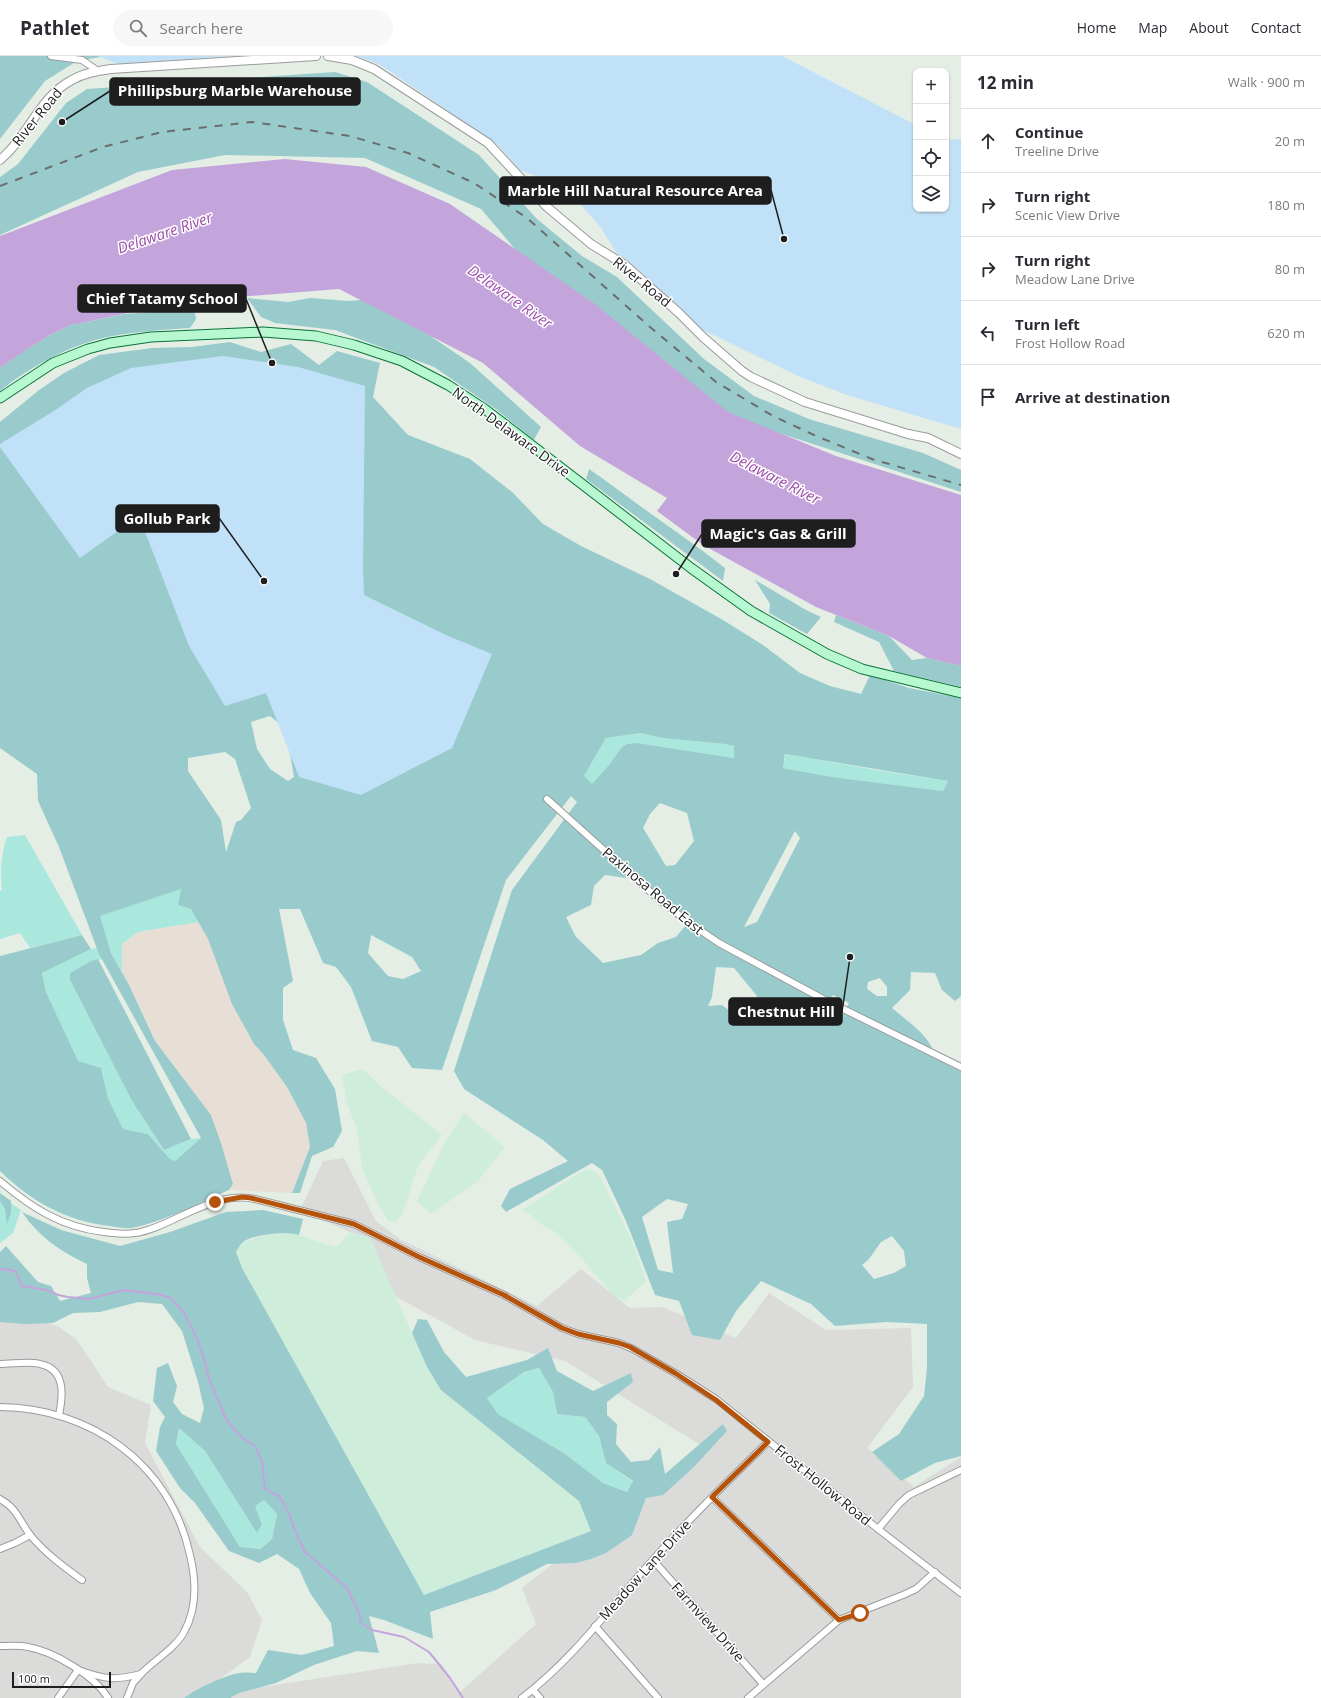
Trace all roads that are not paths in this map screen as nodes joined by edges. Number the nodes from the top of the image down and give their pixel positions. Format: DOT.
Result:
graph roads {
  1 [pos="52,56"];
  2 [pos="316,56"];
  3 [pos="328,56"];
  4 [pos="98,71"];
  5 [pos="0,160"];
  6 [pos="0,398"];
  7 [pos="961,454"];
  8 [pos="961,693"];
  9 [pos="547,799"];
  10 [pos="961,1067"];
  11 [pos="0,1181"];
  12 [pos="0,1364"];
  13 [pos="0,1407"];
  14 [pos="59,1415"];
  15 [pos="768,1442"];
  16 [pos="961,1470"];
  17 [pos="712,1497"];
  18 [pos="0,1499"];
  19 [pos="878,1529"];
  20 [pos="30,1535"];
  21 [pos="0,1549"];
  22 [pos="652,1560"];
  23 [pos="934,1572"];
  24 [pos="82,1580"];
  25 [pos="961,1593"];
  26 [pos="839,1620"];
  27 [pos="595,1626"];
  28 [pos="0,1646"];
  29 [pos="78,1670"];
  30 [pos="141,1674"];
  31 [pos="763,1684"];
  32 [pos="532,1690"];
  33 [pos="58,1698"];
  34 [pos="108,1698"];
  35 [pos="127,1698"];
  36 [pos="522,1698"];
  37 [pos="540,1698"];
  38 [pos="658,1698"];
  39 [pos="748,1698"];
  1 -- 4 [label="street"];
  2 -- 4 [label="street, River Road"];
  3 -- 7 [label="street, River Road"];
  4 -- 5 [label="street, River Road"];
  6 -- 8 [label="main road, North Delaware Drive"];
  9 -- 10 [label="street, Paxinosa Road East"];
  11 -- 15 [label="street, Frost Hollow Road"];
  12 -- 14 [label="street"];
  13 -- 14 [label="street"];
  14 -- 30 [label="street"];
  15 -- 17 [label="street, Meadow Lane Drive"];
  15 -- 19 [label="street, Frost Hollow Road"];
  16 -- 19 [label="street"];
  17 -- 22 [label="street, Meadow Lane Drive"];
  17 -- 26 [label="street"];
  18 -- 20 [label="street"];
  19 -- 23 [label="street, Frost Hollow Road"];
  20 -- 21 [label="street"];
  20 -- 24 [label="street"];
  22 -- 27 [label="street, Meadow Lane Drive"];
  22 -- 31 [label="street, Farmview Drive"];
  23 -- 25 [label="street, Frost Hollow Road"];
  23 -- 26 [label="street"];
  26 -- 31 [label="street"];
  27 -- 32 [label="street, Meadow Lane Drive"];
  27 -- 38 [label="street"];
  28 -- 29 [label="street"];
  29 -- 30 [label="street"];
  29 -- 33 [label="street"];
  29 -- 34 [label="street"];
  30 -- 35 [label="street"];
  31 -- 39 [label="street"];
  32 -- 36 [label="street, Meadow Lane Drive"];
  32 -- 37 [label="street"];
}
